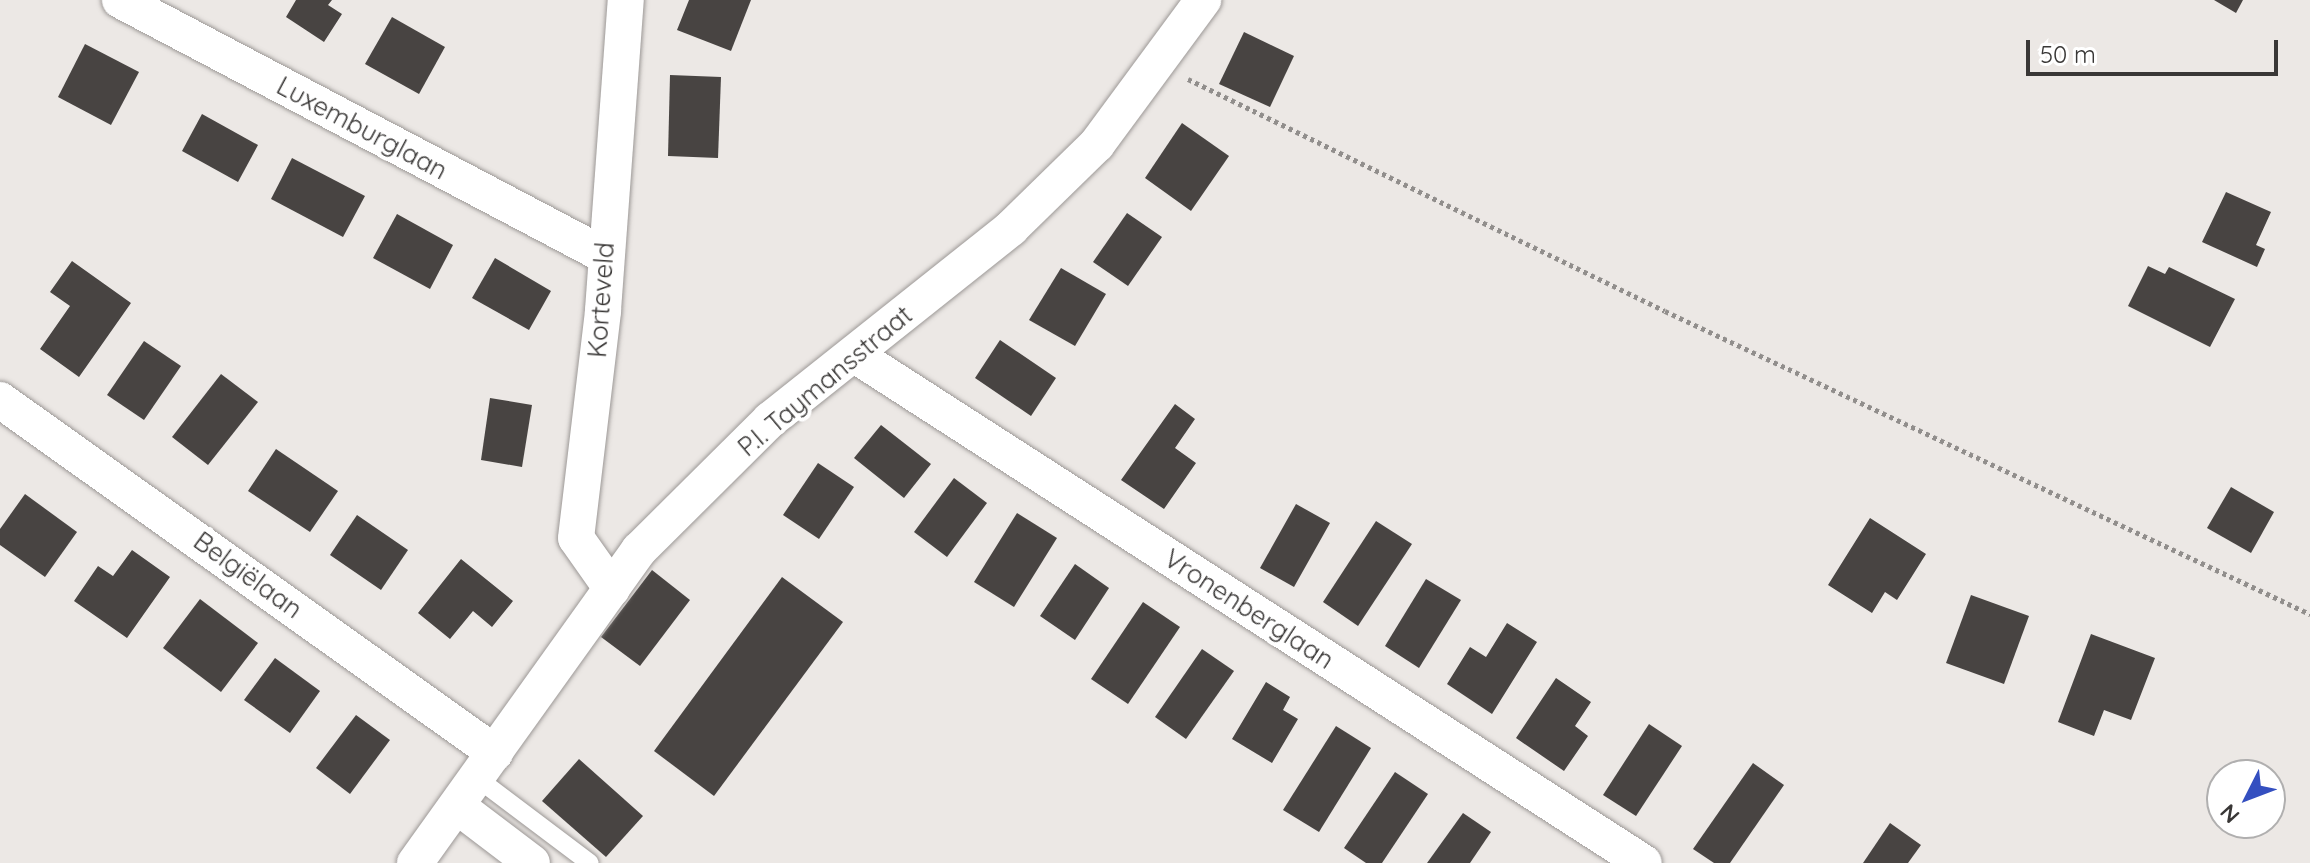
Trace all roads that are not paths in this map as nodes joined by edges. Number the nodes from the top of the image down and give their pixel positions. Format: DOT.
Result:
graph roads {
  1 [pos="120,0"];
  2 [pos="626,0"];
  3 [pos="1203,0"];
  4 [pos="604,255"];
  5 [pos="855,355"];
  6 [pos="0,400"];
  7 [pos="612,589"];
  8 [pos="476,779"];
  9 [pos="415,863"];
  10 [pos="532,863"];
  11 [pos="590,863"];
  12 [pos="1644,863"];
  1 -- 4 [label="street, Luxemburglaan"];
  2 -- 4 [label="street, Korteveld"];
  3 -- 5 [label="street, P.I. Taymansstraat"];
  4 -- 7 [label="street, Korteveld"];
  5 -- 7 [label="street, P.I. Taymansstraat"];
  5 -- 12 [label="street, Vronenberglaan"];
  6 -- 8 [label="street, Belgiëlaan"];
  7 -- 8 [label="street, P.I. Taymansstraat"];
  8 -- 9 [label="street, P.I. Taymansstraat"];
  8 -- 10 [label="street, Belgiëlaan"];
  8 -- 11 [label="lane"];
}
